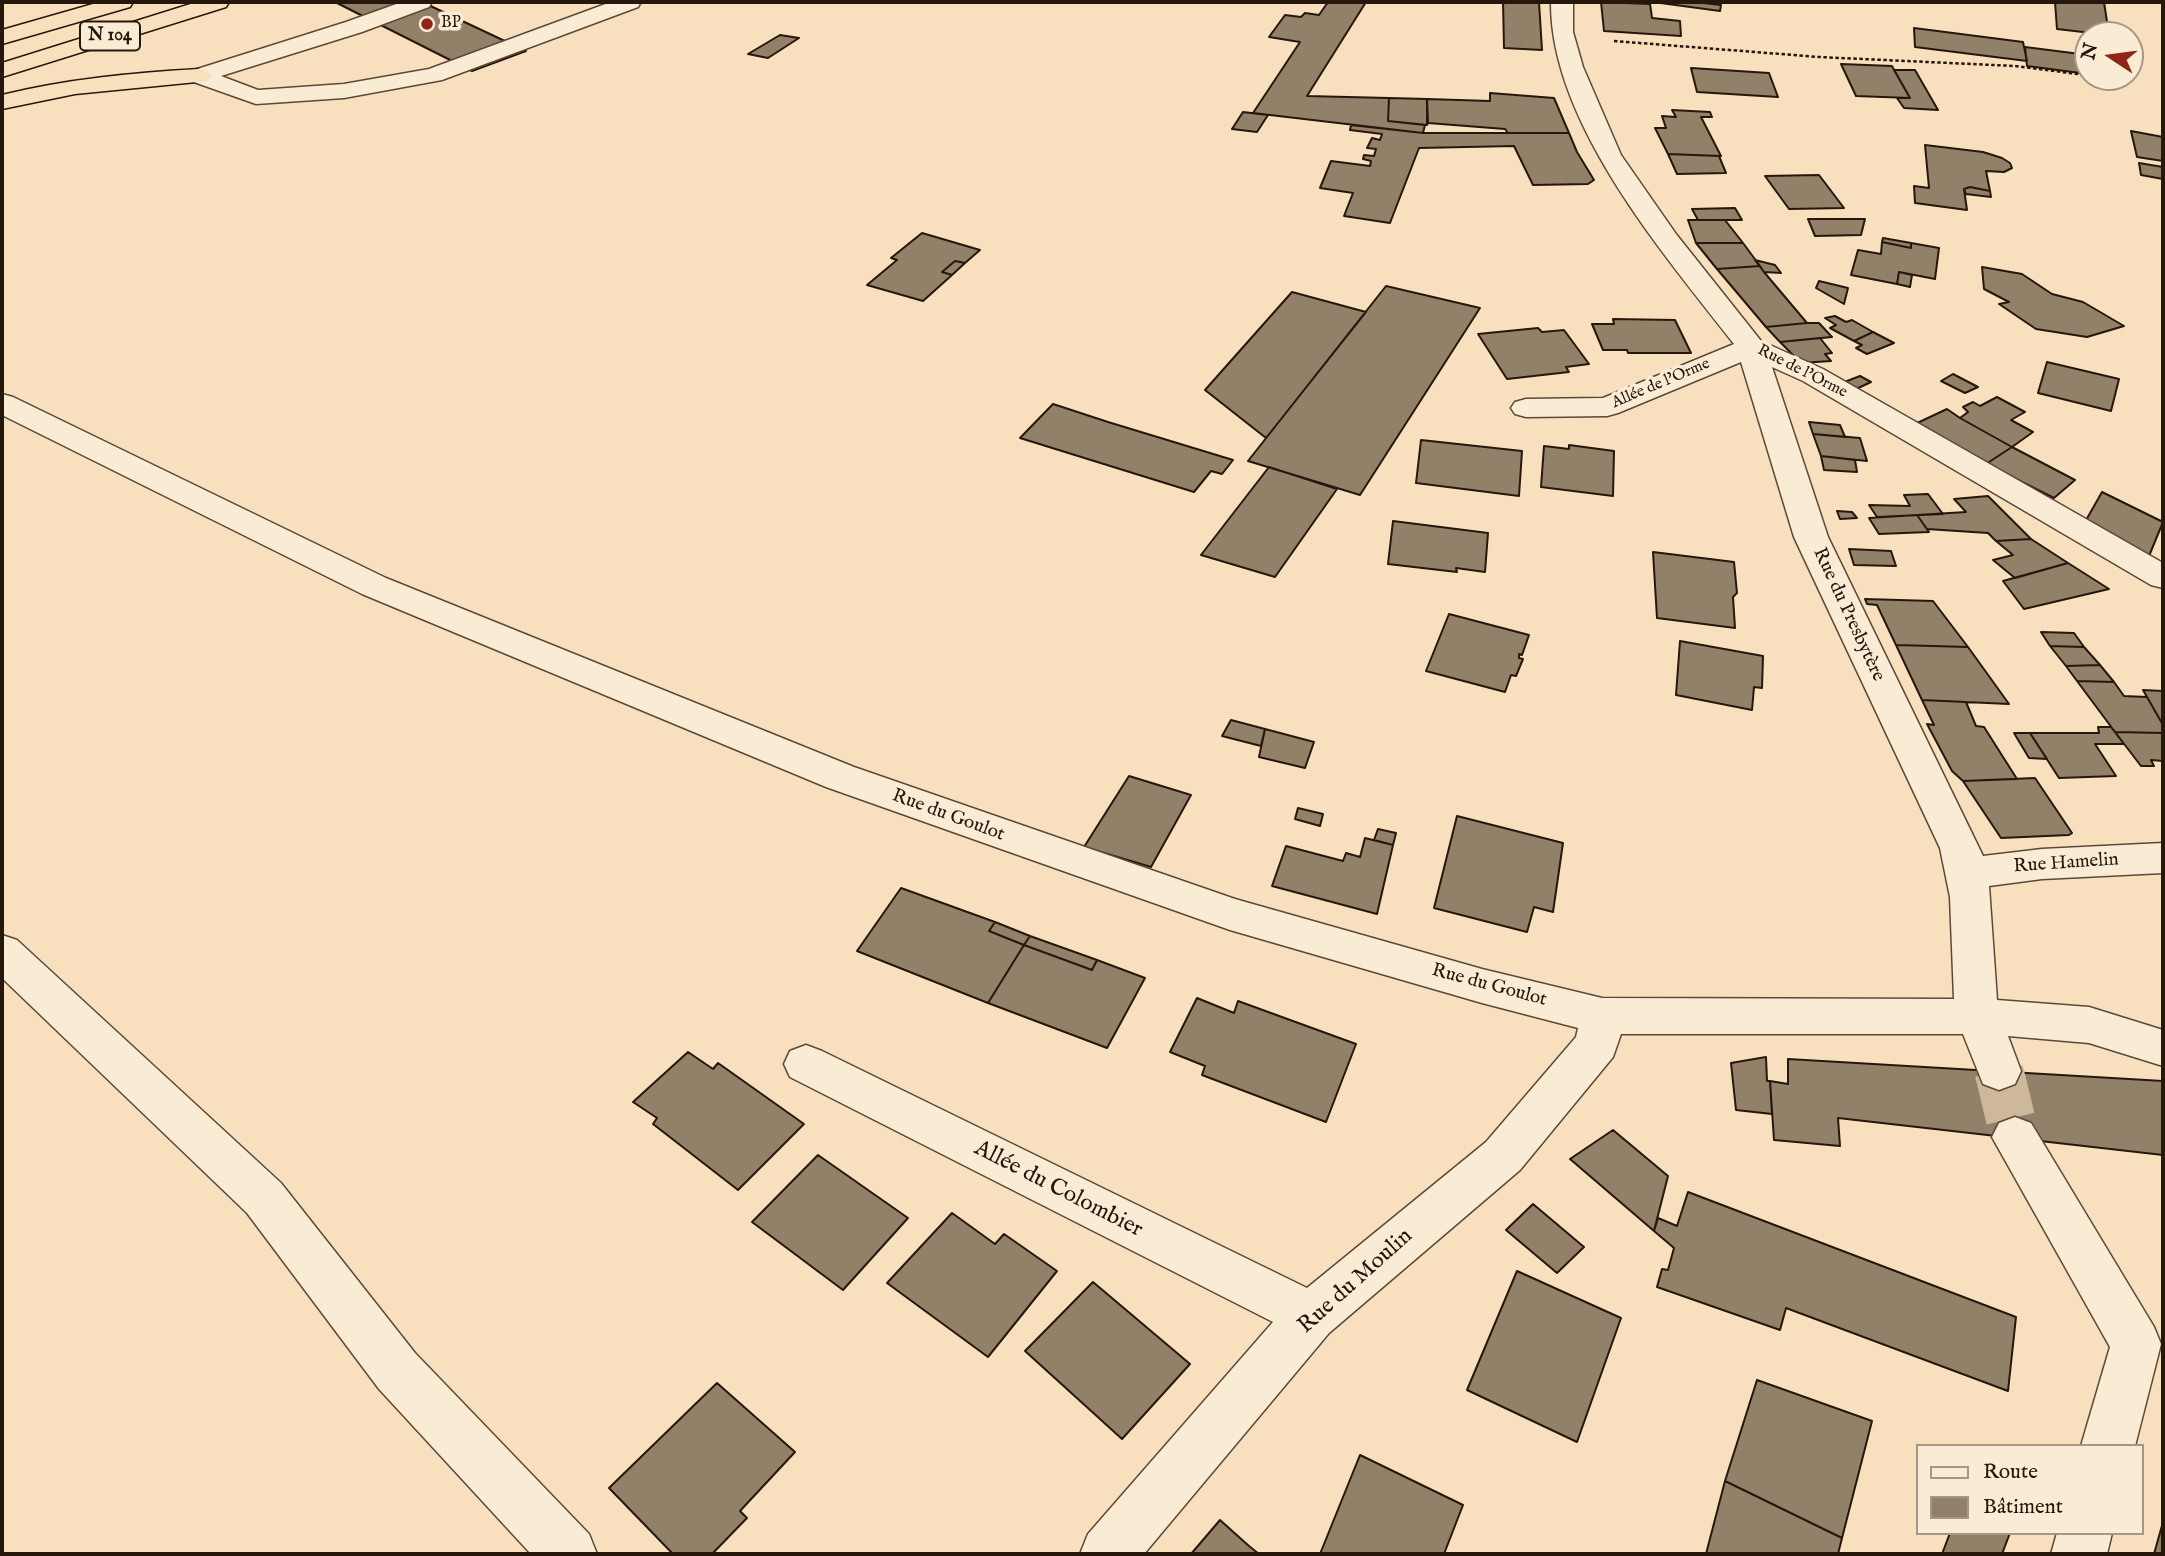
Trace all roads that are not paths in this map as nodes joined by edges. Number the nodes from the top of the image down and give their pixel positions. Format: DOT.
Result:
graph roads {
  1 [pos="122,2"];
  2 [pos="218,2"];
  3 [pos="421,2"];
  4 [pos="630,2"];
  5 [pos="1562,2"];
  6 [pos="2,37"];
  7 [pos="2,70"];
  8 [pos="199,76"];
  9 [pos="2,102"];
  10 [pos="1751,347"];
  11 [pos="2,403"];
  12 [pos="1527,408"];
  13 [pos="2163,577"];
  14 [pos="2163,858"];
  15 [pos="1969,873"];
  16 [pos="2,952"];
  17 [pos="1602,1016"];
  18 [pos="1979,1016"];
  19 [pos="2163,1048"];
  20 [pos="806,1064"];
  21 [pos="1998,1072"];
  22 [pos="2015,1137"];
  23 [pos="1311,1316"];
  24 [pos="2109,1444"];
  25 [pos="2084,1535"];
  26 [pos="569,1554"];
  27 [pos="1108,1554"];
  28 [pos="2079,1554"];
  1 -- 6 [label="highway, N 104"];
  2 -- 7 [label="highway, N 104"];
  3 -- 8 [label="street"];
  4 -- 8 [label="street"];
  5 -- 10 [label="street, Rue de l'Orme"];
  8 -- 9 [label="highway"];
  10 -- 12 [label="street, Allée de l'Orme"];
  10 -- 13 [label="street, Rue de l'Orme"];
  10 -- 15 [label="street, Rue du Presbytère"];
  11 -- 17 [label="street, Rue du Goulot"];
  14 -- 15 [label="street, Rue Hamelin"];
  15 -- 18 [label="street, Rue du Presbytère"];
  16 -- 26 [label="street"];
  17 -- 18 [label="street, Rue du Goulot"];
  17 -- 23 [label="street, Rue du Moulin"];
  18 -- 19 [label="street, Rue du Goulot"];
  18 -- 21 [label="street, Rue du Presbytère"];
  20 -- 23 [label="street, Allée du Colombier"];
  22 -- 24 [label="street"];
  23 -- 27 [label="street, Rue du Moulin"];
  25 -- 28 [label="street"];
}
